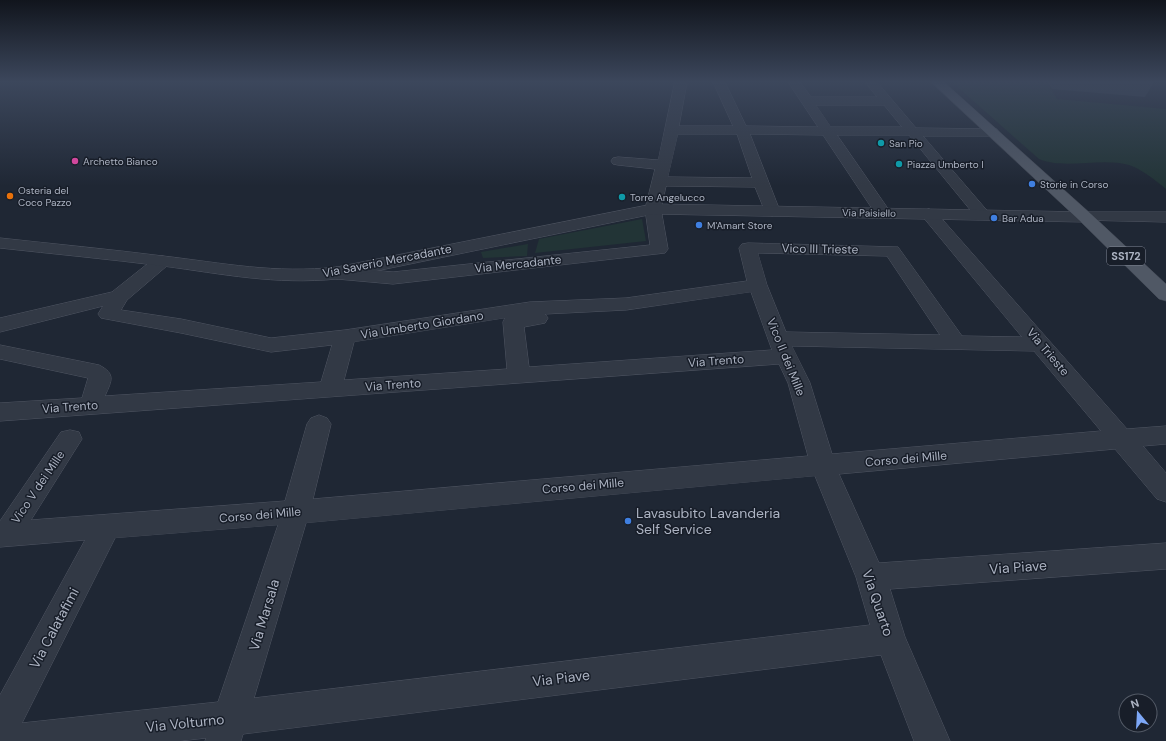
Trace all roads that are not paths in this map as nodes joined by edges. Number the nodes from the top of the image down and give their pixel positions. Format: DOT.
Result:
graph roads {
  1 [pos="675,117"];
  2 [pos="735,117"];
  3 [pos="817,117"];
  4 [pos="901,117"];
  5 [pos="975,117"];
  6 [pos="672,130"];
  7 [pos="742,131"];
  8 [pos="827,131"];
  9 [pos="914,132"];
  10 [pos="992,132"];
  11 [pos="618,161"];
  12 [pos="664,165"];
  13 [pos="660,181"];
  14 [pos="761,183"];
  15 [pos="653,209"];
  16 [pos="772,211"];
  17 [pos="883,213"];
  18 [pos="929,214"];
  19 [pos="982,214"];
  20 [pos="1085,216"];
  21 [pos="1166,217"];
  22 [pos="0,243"];
  23 [pos="748,248"];
  24 [pos="162,261"];
  25 [pos="337,273"];
  26 [pos="758,285"];
  27 [pos="1162,288"];
  28 [pos="119,296"];
  29 [pos="626,304"];
  30 [pos="0,325"];
  31 [pos="345,337"];
  32 [pos="956,343"];
  33 [pos="1042,344"];
  34 [pos="782,347"];
  35 [pos="0,352"];
  36 [pos="519,376"];
  37 [pos="330,389"];
  38 [pos="90,406"];
  39 [pos="0,412"];
  40 [pos="319,424"];
  41 [pos="1166,435"];
  42 [pos="70,439"];
  43 [pos="1121,439"];
  44 [pos="823,466"];
  45 [pos="1166,491"];
  46 [pos="296,512"];
  47 [pos="107,527"];
  48 [pos="3,535"];
  49 [pos="1166,556"];
  50 [pos="871,577"];
  51 [pos="890,638"];
  52 [pos="0,730"];
  53 [pos="227,730"];
  54 [pos="18,741"];
  55 [pos="932,741"];
  1 -- 6 [label="street"];
  2 -- 7 [label="street"];
  3 -- 8 [label="street"];
  4 -- 9 [label="street"];
  5 -- 10 [label="main road"];
  6 -- 7 [label="street"];
  6 -- 12 [label="street"];
  7 -- 8 [label="street"];
  7 -- 14 [label="street"];
  8 -- 9 [label="street"];
  8 -- 17 [label="street"];
  9 -- 10 [label="street"];
  9 -- 19 [label="street"];
  10 -- 20 [label="main road"];
  11 -- 12 [label="street"];
  12 -- 13 [label="street"];
  13 -- 14 [label="street"];
  13 -- 15 [label="street"];
  14 -- 16 [label="street"];
  15 -- 16 [label="street, Via Paisiello"];
  15 -- 25 [label="street, Via Saverio Mercadante"];
  15 -- 25 [label="street, Via Mercadante"];
  16 -- 17 [label="street, Via Paisiello"];
  17 -- 18 [label="street, Via Paisiello"];
  18 -- 19 [label="street, Via Paisiello"];
  18 -- 33 [label="street, Via Trieste"];
  19 -- 20 [label="street, Via Paisiello"];
  20 -- 21 [label="street, Via Paisiello"];
  20 -- 27 [label="main road, SS172"];
  22 -- 24 [label="street, Via Saverio Mercadante"];
  23 -- 26 [label="street, Vico II dei Mille"];
  23 -- 32 [label="street, Vico III Trieste"];
  24 -- 25 [label="street, Via Saverio Mercadante"];
  24 -- 28 [label="street"];
  26 -- 29 [label="street, Via Umberto Giordano"];
  26 -- 34 [label="street, Vico II dei Mille"];
  28 -- 30 [label="street"];
  28 -- 31 [label="street, Via Umberto Giordano"];
  29 -- 31 [label="street, Via Umberto Giordano"];
  29 -- 36 [label="street"];
  31 -- 37 [label="street"];
  32 -- 33 [label="street, Via Trento"];
  32 -- 34 [label="street, Via Trento"];
  33 -- 43 [label="street, Via Trieste"];
  34 -- 36 [label="street, Via Trento"];
  34 -- 44 [label="street, Vico II dei Mille"];
  35 -- 38 [label="street"];
  36 -- 37 [label="street, Via Trento"];
  37 -- 38 [label="street, Via Trento"];
  38 -- 39 [label="street, Via Trento"];
  40 -- 46 [label="street, Via Marsala"];
  41 -- 43 [label="street, Corso dei Mille"];
  42 -- 48 [label="street, Vico V dei Mille"];
  43 -- 44 [label="street, Corso dei Mille"];
  43 -- 45 [label="street, Via Trieste"];
  44 -- 46 [label="street, Corso dei Mille"];
  44 -- 50 [label="street, Via Quarto"];
  46 -- 47 [label="street, Corso dei Mille"];
  46 -- 53 [label="street, Via Marsala"];
  47 -- 48 [label="street, Corso dei Mille"];
  47 -- 52 [label="street, Via Calatafimi"];
  49 -- 50 [label="street, Via Piave"];
  50 -- 51 [label="street, Via Quarto"];
  51 -- 53 [label="street, Via Piave"];
  51 -- 55 [label="street, Via Quarto"];
  53 -- 54 [label="street, Via Volturno"];
}
